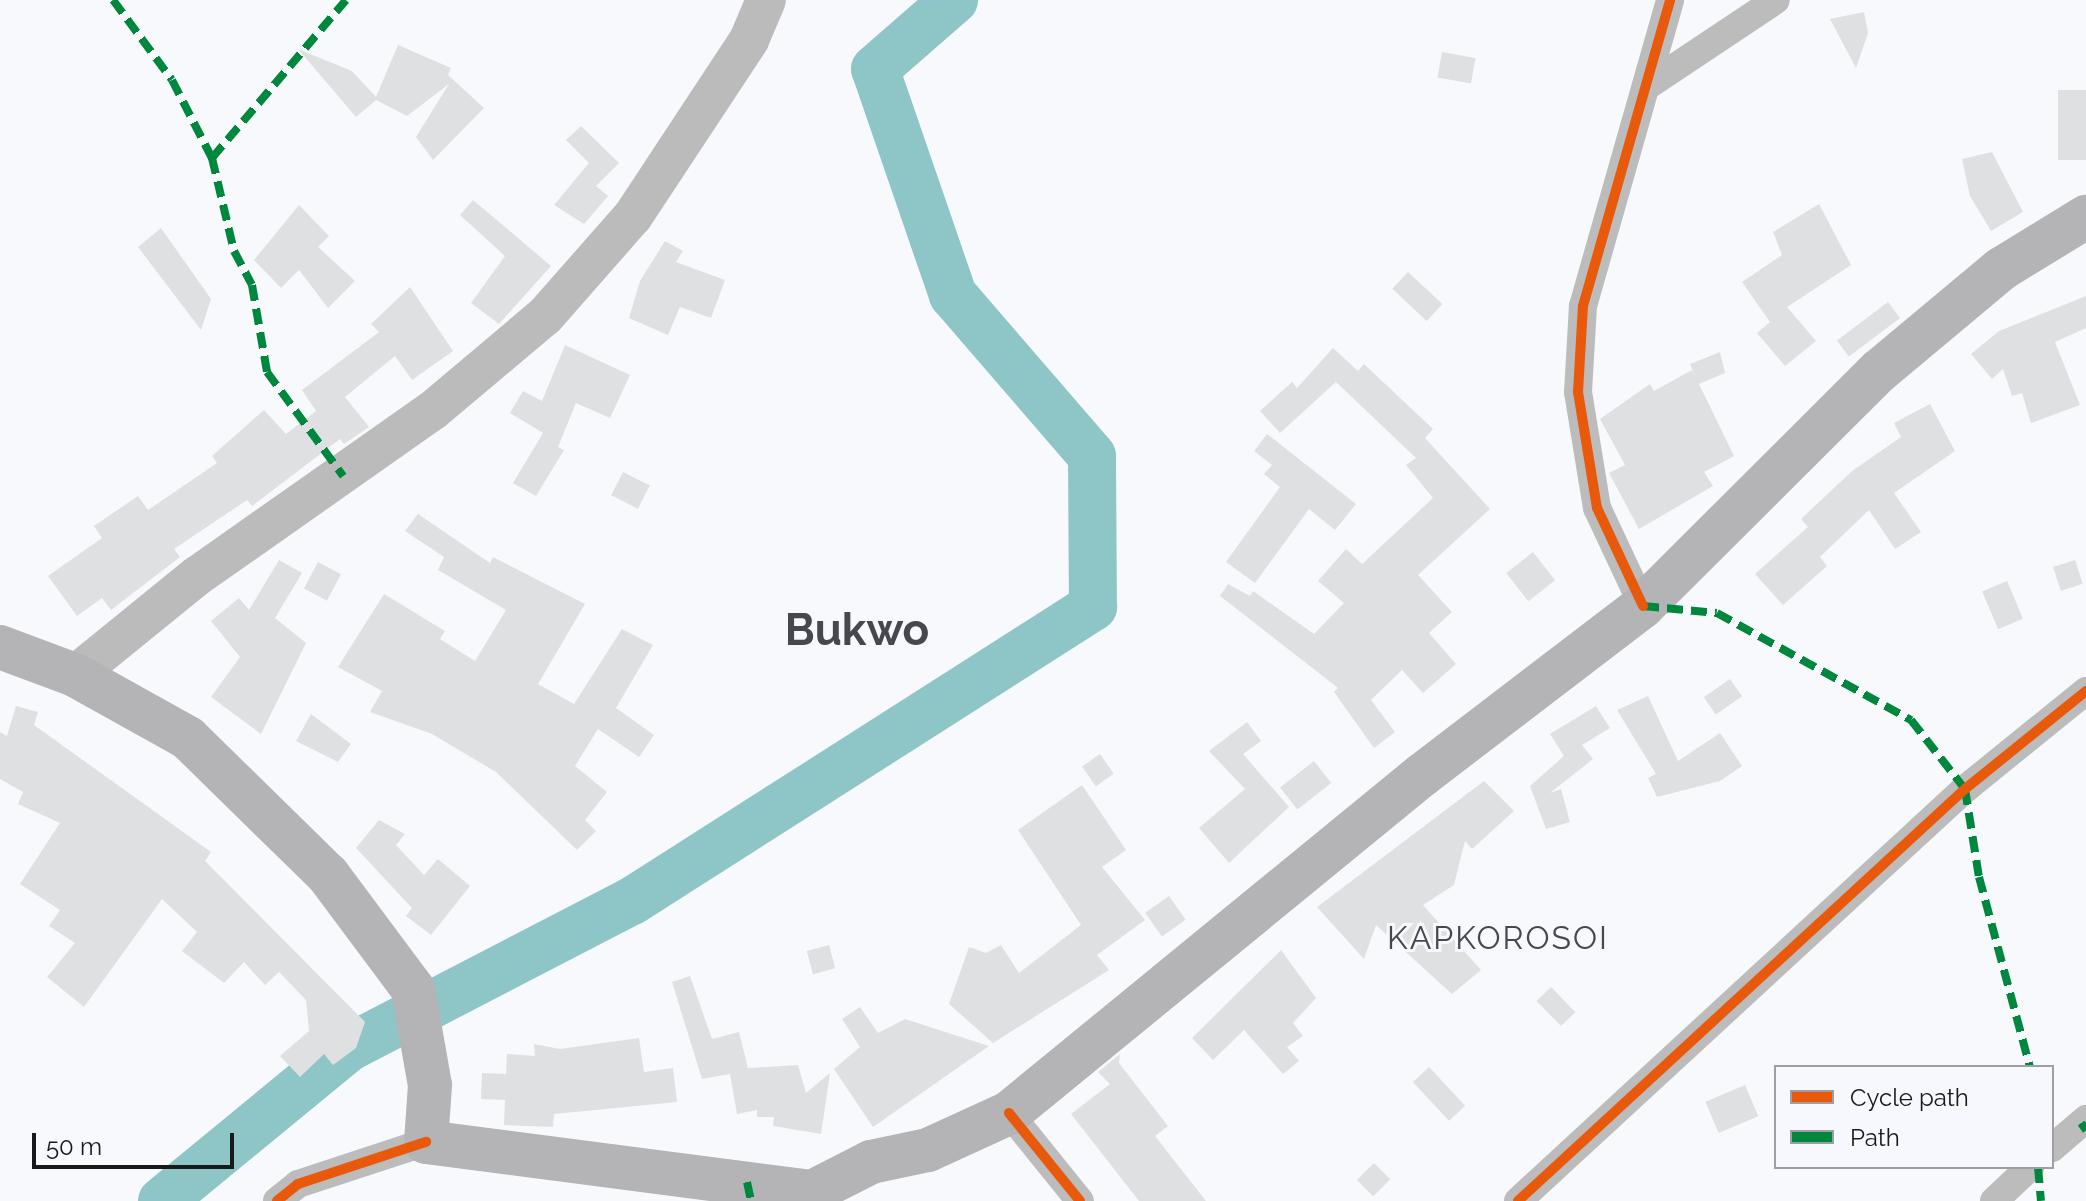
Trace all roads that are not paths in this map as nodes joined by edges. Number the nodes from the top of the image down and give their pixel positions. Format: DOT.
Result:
graph roads {
  1 [pos="766,0"];
  2 [pos="1670,0"];
  3 [pos="1776,0"];
  4 [pos="1650,84"];
  5 [pos="2086,217"];
  6 [pos="1643,606"];
  7 [pos="0,647"];
  8 [pos="75,675"];
  9 [pos="2086,691"];
  10 [pos="1009,1113"];
  11 [pos="2086,1119"];
  12 [pos="426,1142"];
  13 [pos="2054,1146"];
  14 [pos="2028,1169"];
  15 [pos="277,1201"];
  16 [pos="1080,1201"];
  17 [pos="1518,1201"];
  18 [pos="1994,1201"];
  1 -- 8 [label="main road"];
  2 -- 4 [label="street"];
  3 -- 4 [label="street"];
  4 -- 6 [label="street"];
  5 -- 6 [label="main road"];
  6 -- 10 [label="main road"];
  7 -- 8 [label="main road"];
  8 -- 12 [label="main road"];
  9 -- 17 [label="street"];
  10 -- 12 [label="main road"];
  10 -- 16 [label="street"];
  11 -- 13 [label="street"];
  12 -- 15 [label="street"];
  14 -- 18 [label="street"];
}
